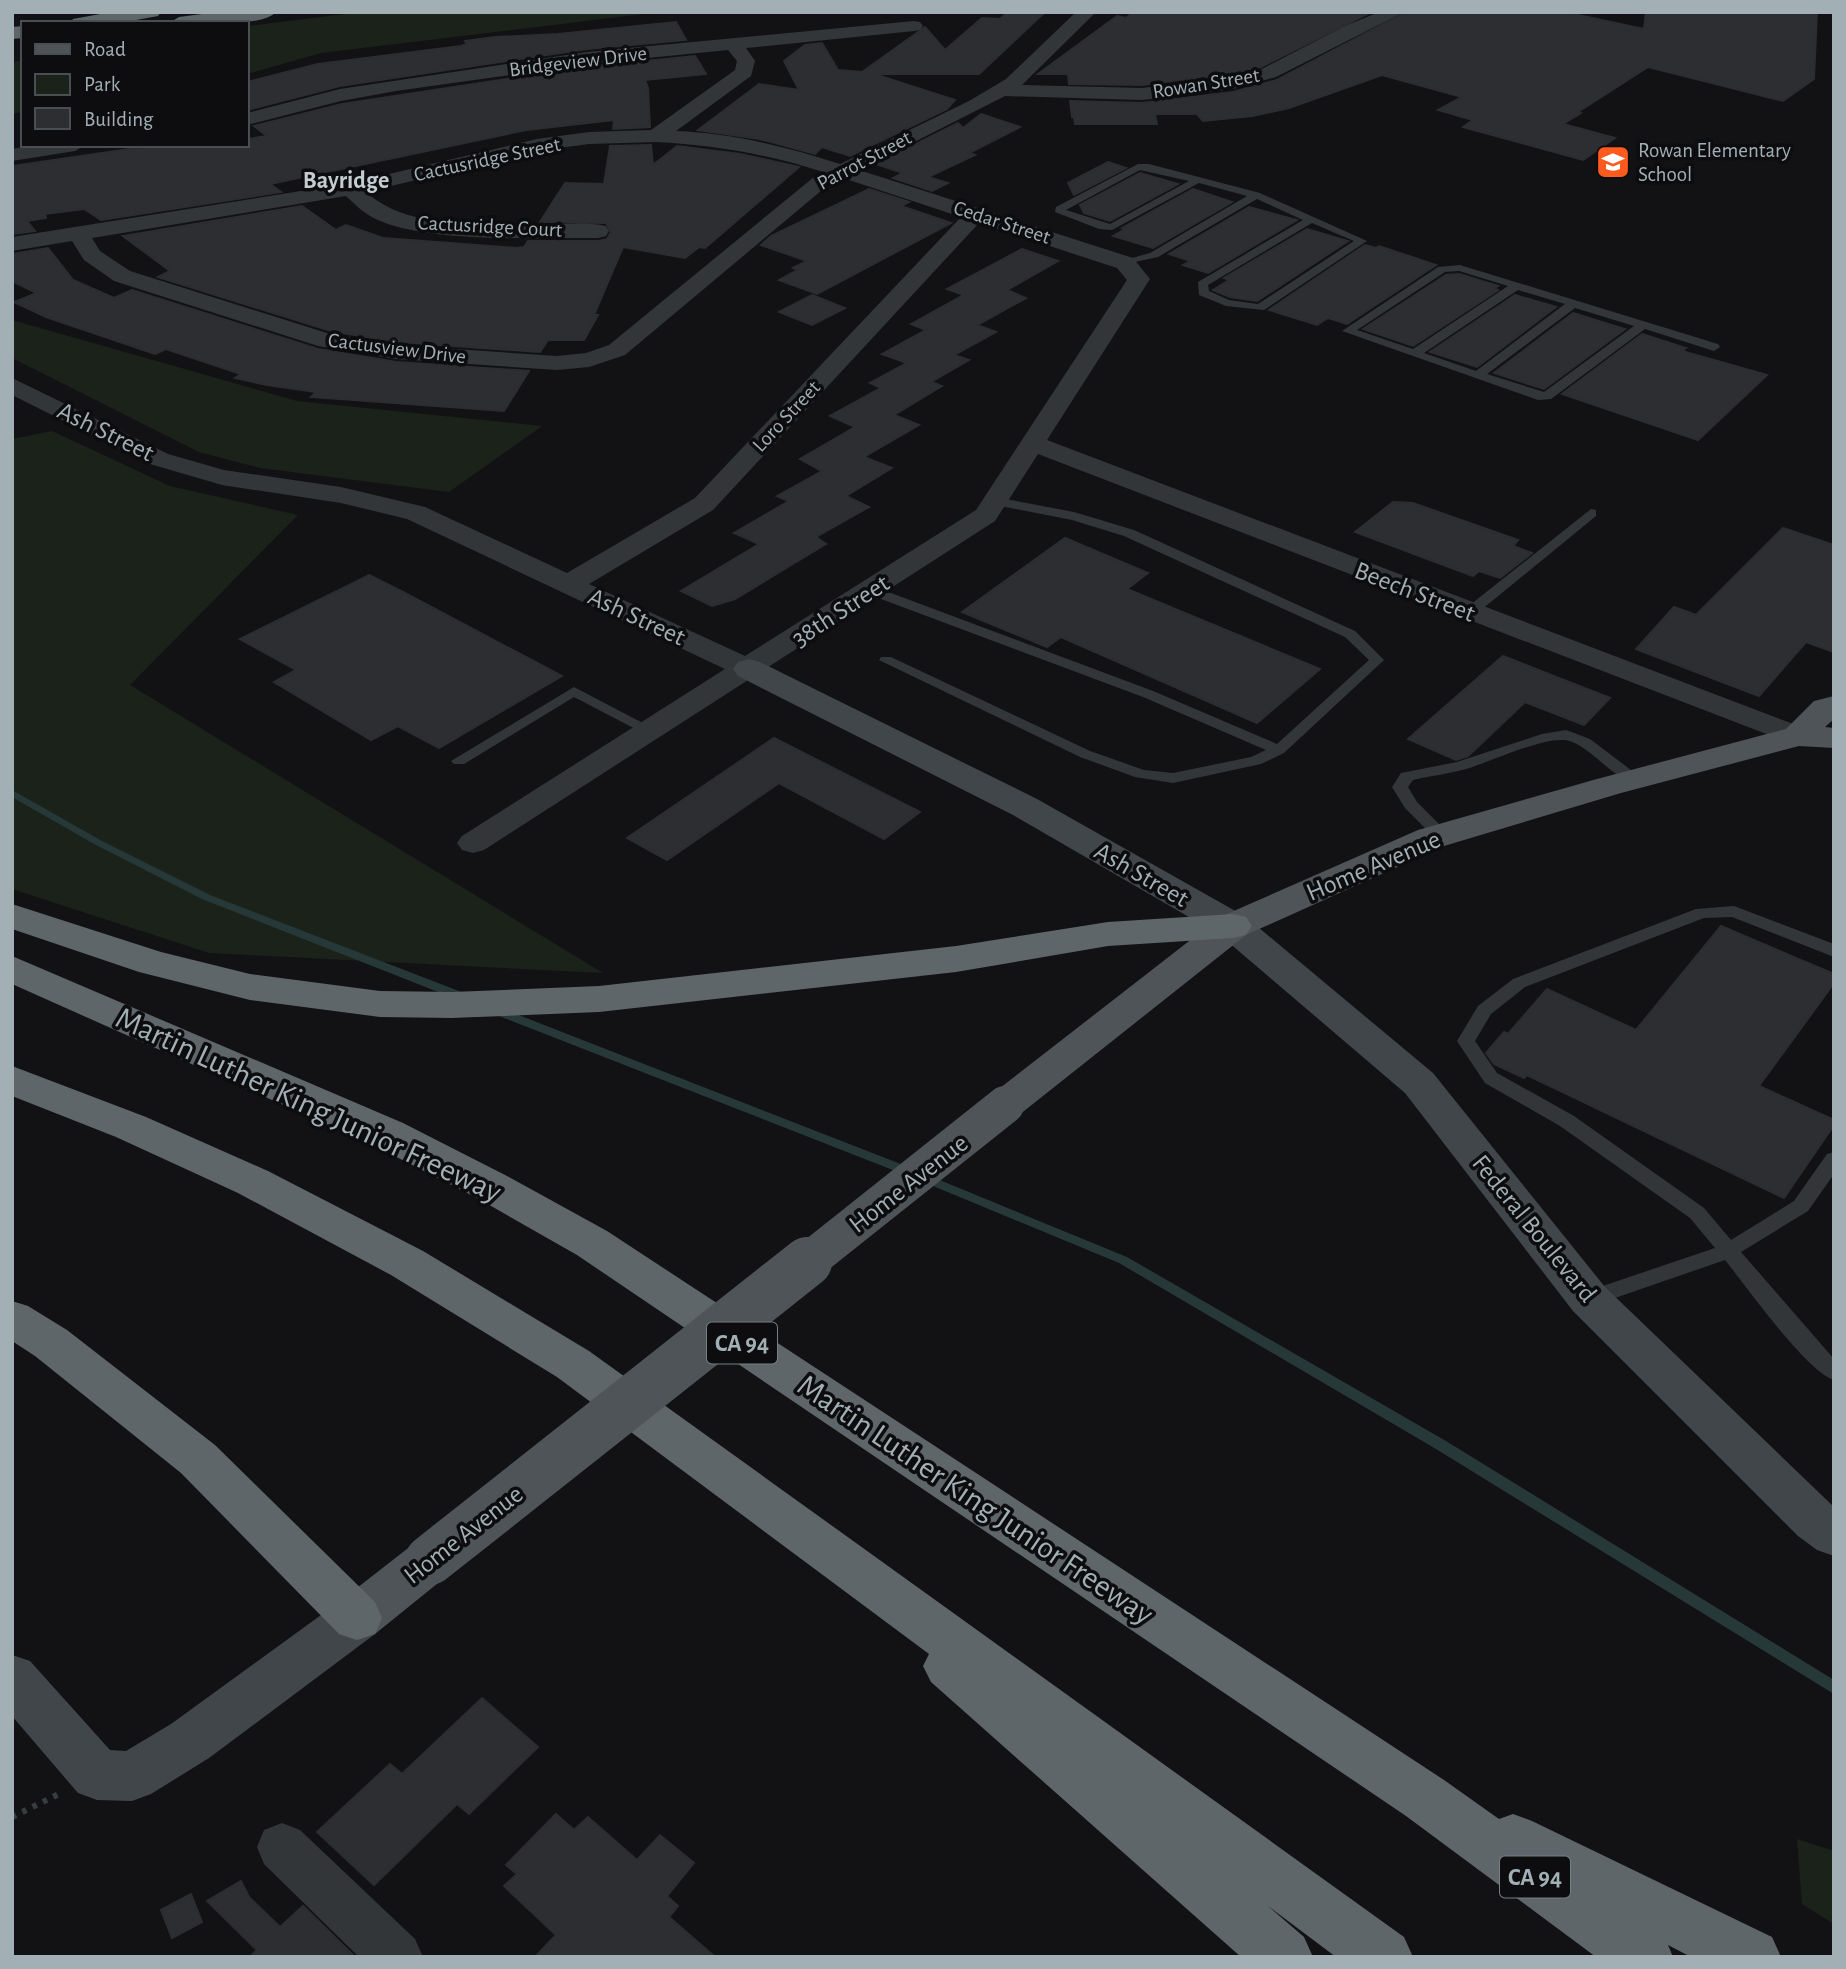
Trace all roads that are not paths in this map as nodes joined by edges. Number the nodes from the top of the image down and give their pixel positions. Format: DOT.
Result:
graph roads {
  1 [pos="151,12"];
  2 [pos="266,12"];
  3 [pos="1087,12"];
  4 [pos="1395,12"];
  5 [pos="93,21"];
  6 [pos="195,21"];
  7 [pos="914,26"];
  8 [pos="733,43"];
  9 [pos="1003,89"];
  10 [pos="248,119"];
  11 [pos="656,136"];
  12 [pos="62,147"];
  13 [pos="12,155"];
  14 [pos="838,169"];
  15 [pos="1196,181"];
  16 [pos="351,189"];
  17 [pos="1256,195"];
  18 [pos="976,213"];
  19 [pos="1312,219"];
  20 [pos="597,231"];
  21 [pos="78,233"];
  22 [pos="12,244"];
  23 [pos="1125,263"];
  24 [pos="1516,286"];
  25 [pos="1573,304"];
  26 [pos="1643,325"];
  27 [pos="1714,347"];
  28 [pos="617,349"];
  29 [pos="1414,354"];
  30 [pos="1477,376"];
  31 [pos="12,385"];
  32 [pos="1032,443"];
  33 [pos="995,500"];
  34 [pos="1591,513"];
  35 [pos="569,584"];
  36 [pos="870,590"];
  37 [pos="1470,612"];
  38 [pos="886,660"];
  39 [pos="749,669"];
  40 [pos="1834,706"];
  41 [pos="650,731"];
  42 [pos="1798,736"];
  43 [pos="1834,738"];
  44 [pos="1279,750"];
  45 [pos="459,761"];
  46 [pos="1636,780"];
  47 [pos="1442,835"];
  48 [pos="473,843"];
  49 [pos="12,916"];
  50 [pos="1233,926"];
  51 [pos="1834,951"];
  52 [pos="12,969"];
  53 [pos="12,1080"];
  54 [pos="1834,1158"];
  55 [pos="1728,1251"];
  56 [pos="1590,1298"];
  57 [pos="12,1318"];
  58 [pos="1834,1372"];
  59 [pos="741,1485"];
  60 [pos="1834,1535"];
  61 [pos="357,1618"];
  62 [pos="12,1678"];
  63 [pos="1425,1798"];
  64 [pos="282,1847"];
  65 [pos="397,1957"];
  66 [pos="1284,1957"];
  67 [pos="1384,1957"];
  68 [pos="1644,1957"];
  69 [pos="1752,1957"];
  1 -- 5 [label="highway"];
  2 -- 6 [label="highway"];
  3 -- 9 [label="street, Parrot Street"];
  4 -- 9 [label="street, Rowan Street"];
  7 -- 8 [label="street, Bridgeview Drive"];
  8 -- 10 [label="street, Bridgeview Drive"];
  8 -- 11 [label="street"];
  9 -- 14 [label="street, Parrot Street"];
  11 -- 14 [label="street, Cactusridge Street"];
  11 -- 16 [label="street, Cactusridge Street"];
  12 -- 13 [label="street"];
  14 -- 18 [label="street, Cedar Street"];
  14 -- 28 [label="street, Parrot Street"];
  15 -- 15 [label="lane"];
  15 -- 17 [label="lane"];
  16 -- 20 [label="street, Cactusridge Court"];
  16 -- 21 [label="street, Cactusridge Street"];
  17 -- 19 [label="lane"];
  17 -- 23 [label="lane"];
  18 -- 23 [label="street, Cedar Street"];
  18 -- 35 [label="street, Loro Street"];
  19 -- 19 [label="lane"];
  21 -- 22 [label="street, Cactusridge Street"];
  21 -- 28 [label="street, Cactusview Drive"];
  23 -- 32 [label="street, 38th Street"];
  24 -- 25 [label="lane"];
  24 -- 29 [label="lane"];
  24 -- 29 [label="lane"];
  25 -- 26 [label="lane"];
  25 -- 30 [label="lane"];
  26 -- 27 [label="lane"];
  26 -- 30 [label="lane"];
  29 -- 30 [label="lane"];
  31 -- 35 [label="street, Ash Street"];
  32 -- 33 [label="street, 38th Street"];
  32 -- 37 [label="street, Beech Street"];
  33 -- 36 [label="street, 38th Street"];
  33 -- 44 [label="lane"];
  34 -- 37 [label="lane"];
  35 -- 39 [label="street, Ash Street"];
  36 -- 39 [label="street, 38th Street"];
  36 -- 44 [label="lane"];
  37 -- 42 [label="street, Beech Street"];
  38 -- 44 [label="lane"];
  39 -- 41 [label="street, 38th Street"];
  39 -- 50 [label="street, Ash Street"];
  40 -- 42 [label="main road, Home Avenue"];
  41 -- 45 [label="lane"];
  41 -- 48 [label="street, 38th Street"];
  42 -- 43 [label="main road, Home Avenue"];
  42 -- 46 [label="main road, Home Avenue"];
  46 -- 47 [label="main road, Home Avenue"];
  46 -- 47 [label="lane"];
  47 -- 50 [label="main road, Home Avenue"];
  49 -- 50 [label="highway"];
  50 -- 56 [label="street, Federal Boulevard"];
  50 -- 61 [label="main road, Home Avenue, bridge"];
  51 -- 55 [label="lane"];
  52 -- 63 [label="highway, Martin Luther King Junior Freeway / CA 94"];
  53 -- 59 [label="highway"];
  54 -- 55 [label="lane"];
  55 -- 56 [label="lane"];
  55 -- 58 [label="lane"];
  56 -- 60 [label="street, Federal Boulevard"];
  57 -- 61 [label="highway"];
  59 -- 66 [label="highway"];
  59 -- 67 [label="highway"];
  61 -- 62 [label="street, Home Avenue"];
  63 -- 68 [label="highway, Martin Luther King Junior Freeway / CA 94"];
  63 -- 69 [label="highway"];
  64 -- 65 [label="street"];
}
